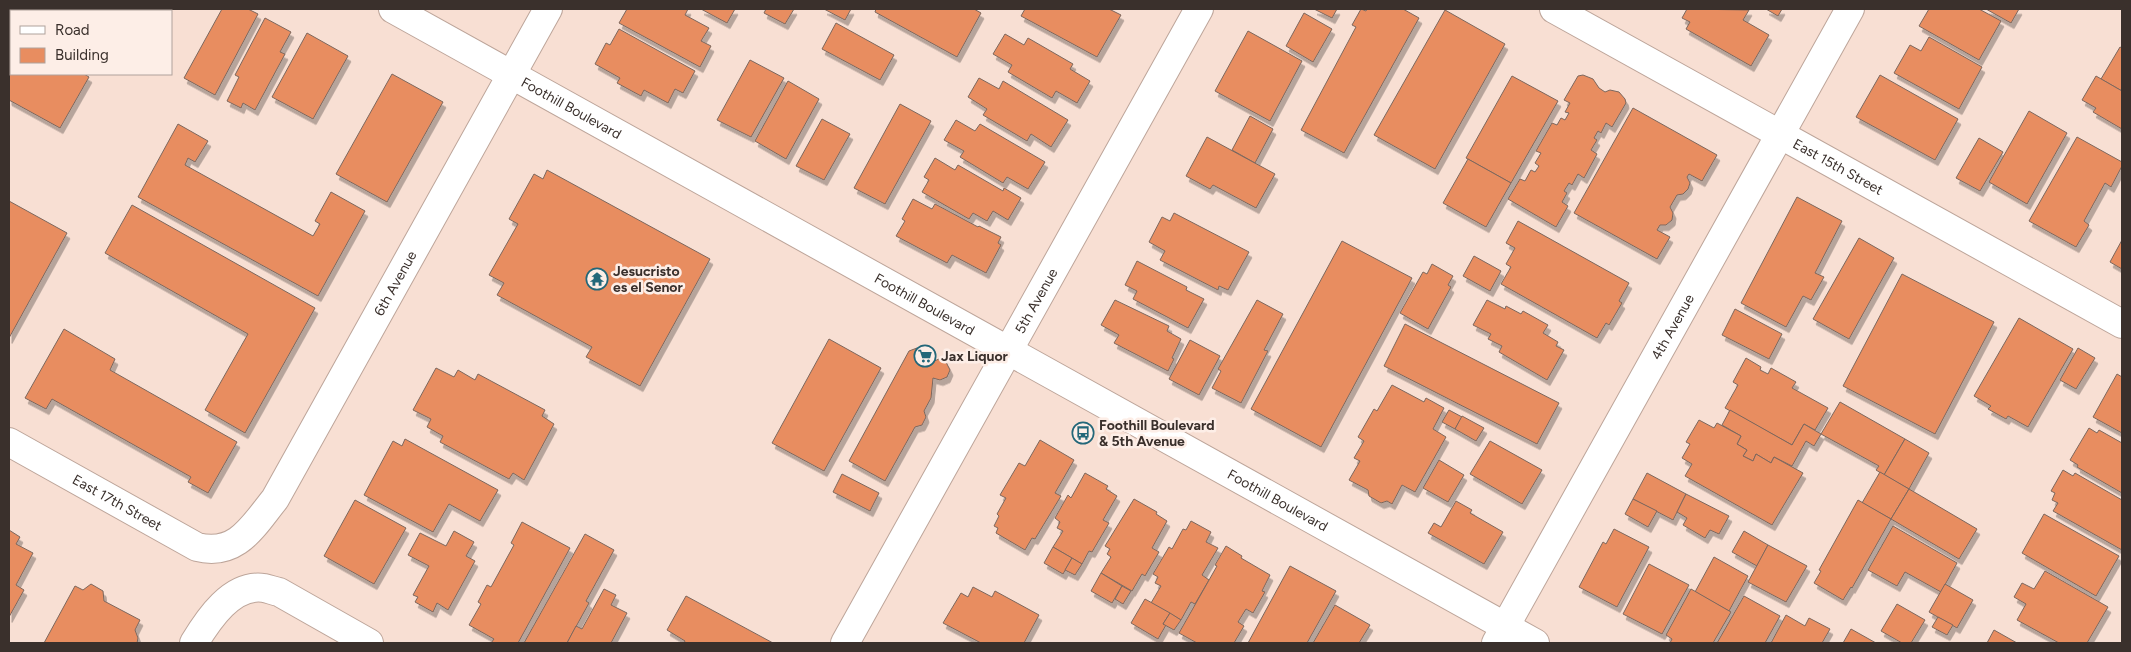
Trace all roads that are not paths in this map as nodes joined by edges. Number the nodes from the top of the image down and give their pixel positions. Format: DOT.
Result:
graph roads {
  1 [pos="393,9"];
  2 [pos="548,9"];
  3 [pos="1199,9"];
  4 [pos="1554,9"];
  5 [pos="1850,9"];
  6 [pos="511,75"];
  7 [pos="1779,135"];
  8 [pos="2122,324"];
  9 [pos="1008,352"];
  10 [pos="9,442"];
  11 [pos="229,547"];
  12 [pos="1500,635"];
  13 [pos="194,643"];
  14 [pos="369,643"];
  15 [pos="845,643"];
  16 [pos="1535,643"];
  1 -- 6 [label="street, Foothill Boulevard"];
  2 -- 6 [label="street, 6th Avenue"];
  3 -- 9 [label="street, 5th Avenue"];
  4 -- 7 [label="street, East 15th Street"];
  5 -- 7 [label="street, 4th Avenue"];
  6 -- 9 [label="street, Foothill Boulevard"];
  6 -- 11 [label="street, 6th Avenue"];
  7 -- 8 [label="street, East 15th Street"];
  7 -- 12 [label="street, 4th Avenue"];
  9 -- 12 [label="street, Foothill Boulevard"];
  9 -- 15 [label="street, 5th Avenue"];
  10 -- 11 [label="street, East 17th Street"];
  12 -- 16 [label="street, Foothill Boulevard"];
  13 -- 14 [label="street"];
}
